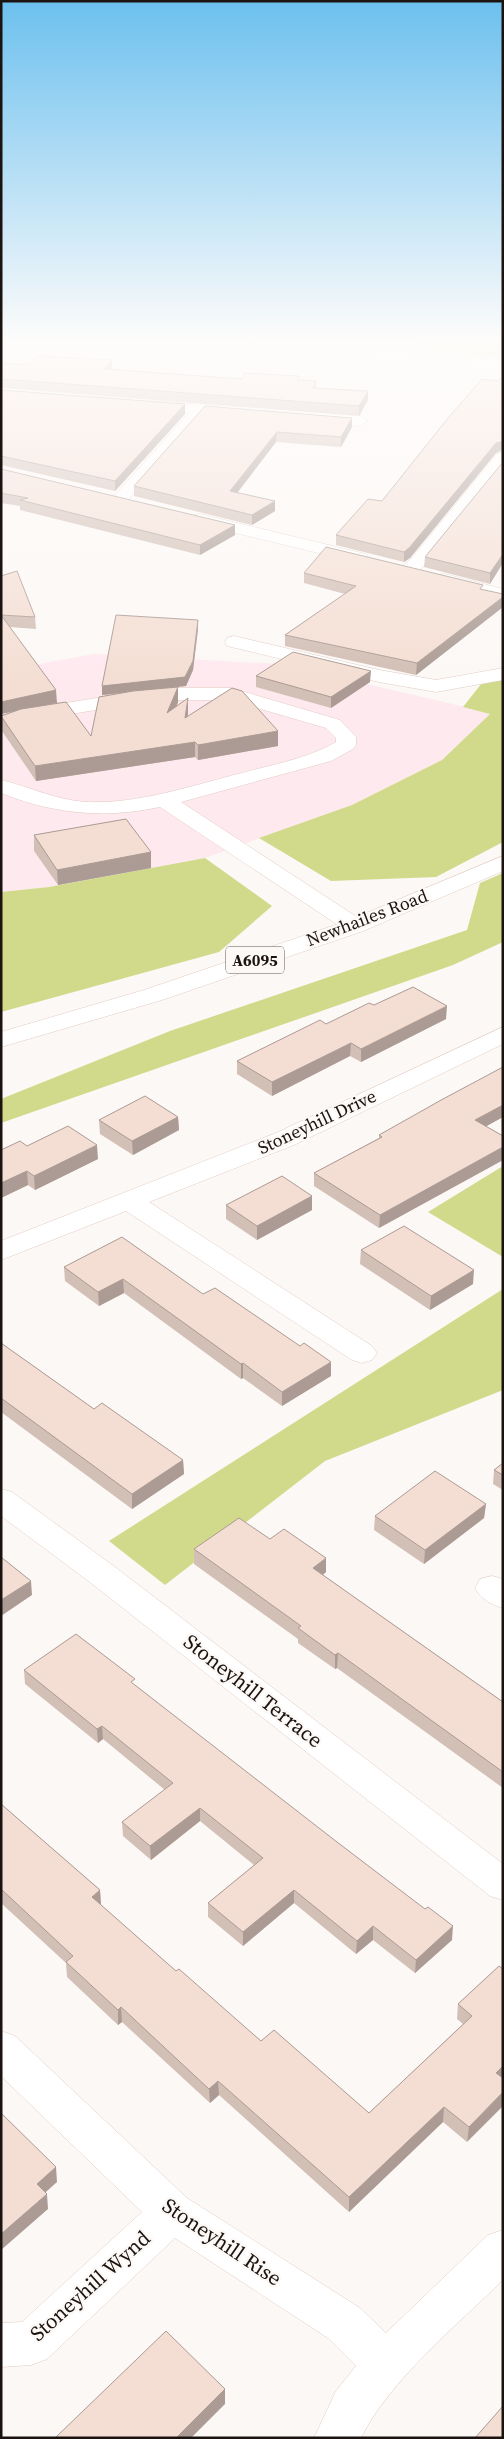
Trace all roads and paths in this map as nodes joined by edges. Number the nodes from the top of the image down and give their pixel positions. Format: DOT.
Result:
graph roads {
  1 [pos="159,455"];
  2 [pos="503,457"];
  3 [pos="101,495"];
  4 [pos="120,499"];
  5 [pos="139,504"];
  6 [pos="187,515"];
  7 [pos="407,570"];
  8 [pos="503,594"];
  9 [pos="234,642"];
  10 [pos="503,674"];
  11 [pos="1,723"];
  12 [pos="1,786"];
  13 [pos="163,800"];
  14 [pos="503,863"];
  15 [pos="355,926"];
  16 [pos="503,1034"];
  17 [pos="1,1040"];
  18 [pos="127,1200"];
  19 [pos="1,1252"];
  20 [pos="362,1353"];
  21 [pos="1,1500"];
  22 [pos="503,1884"];
  23 [pos="1,2049"];
  24 [pos="172,2212"];
  25 [pos="503,2250"];
  26 [pos="1,2345"];
  27 [pos="386,2364"];
  28 [pos="337,2438"];
  1 -- 4 [label="street"];
  2 -- 7 [label="street"];
  3 -- 4 [label="street"];
  4 -- 5 [label="street"];
  6 -- 7 [label="street"];
  7 -- 8 [label="street"];
  9 -- 10 [label="street"];
  11 -- 13 [label="street"];
  12 -- 13 [label="street"];
  13 -- 15 [label="street"];
  14 -- 15 [label="street, Newhailes Road / A6095"];
  15 -- 17 [label="street, Newhailes Road / A6095"];
  16 -- 18 [label="street, Stoneyhill Drive"];
  18 -- 19 [label="street, Stoneyhill Drive"];
  18 -- 20 [label="street"];
  21 -- 22 [label="street, Stoneyhill Terrace"];
  23 -- 24 [label="street, Stoneyhill Rise"];
  24 -- 26 [label="street, Stoneyhill Wynd"];
  24 -- 27 [label="street, Stoneyhill Rise"];
  25 -- 27 [label="street"];
  27 -- 28 [label="street"];
}
